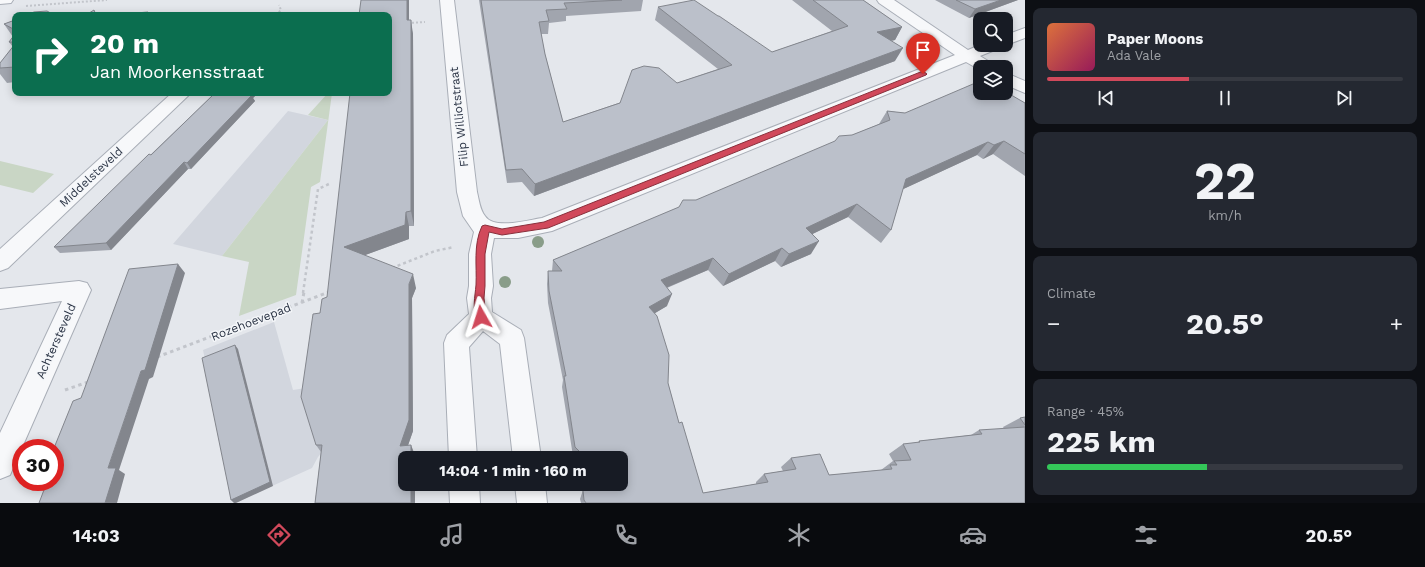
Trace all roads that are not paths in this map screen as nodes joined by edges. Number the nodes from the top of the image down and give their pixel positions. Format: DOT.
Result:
graph roads {
  1 [pos="0,0"];
  2 [pos="6,0"];
  3 [pos="447,0"];
  4 [pos="884,0"];
  5 [pos="1025,33"];
  6 [pos="1013,37"];
  7 [pos="977,52"];
  8 [pos="967,56"];
  9 [pos="974,60"];
  10 [pos="1013,82"];
  11 [pos="1025,88"];
  12 [pos="179,96"];
  13 [pos="485,228"];
  14 [pos="0,262"];
  15 [pos="0,299"];
  16 [pos="481,317"];
  17 [pos="463,451"];
  18 [pos="526,451"];
  19 [pos="0,465"];
  20 [pos="465,491"];
  21 [pos="531,491"];
  22 [pos="466,503"];
  23 [pos="532,503"];
  1 -- 2 [label="street"];
  3 -- 13 [label="street, Filip Williotstraat"];
  4 -- 8 [label="street"];
  5 -- 6 [label="street"];
  7 -- 8 [label="street"];
  8 -- 9 [label="street"];
  8 -- 13 [label="street"];
  10 -- 11 [label="street"];
  12 -- 14 [label="street, Middelsteveld"];
  13 -- 16 [label="street"];
  15 -- 19 [label="street, Achtersteveld"];
  16 -- 17 [label="street"];
  16 -- 18 [label="street"];
  20 -- 22 [label="street"];
  21 -- 23 [label="street"];
}
